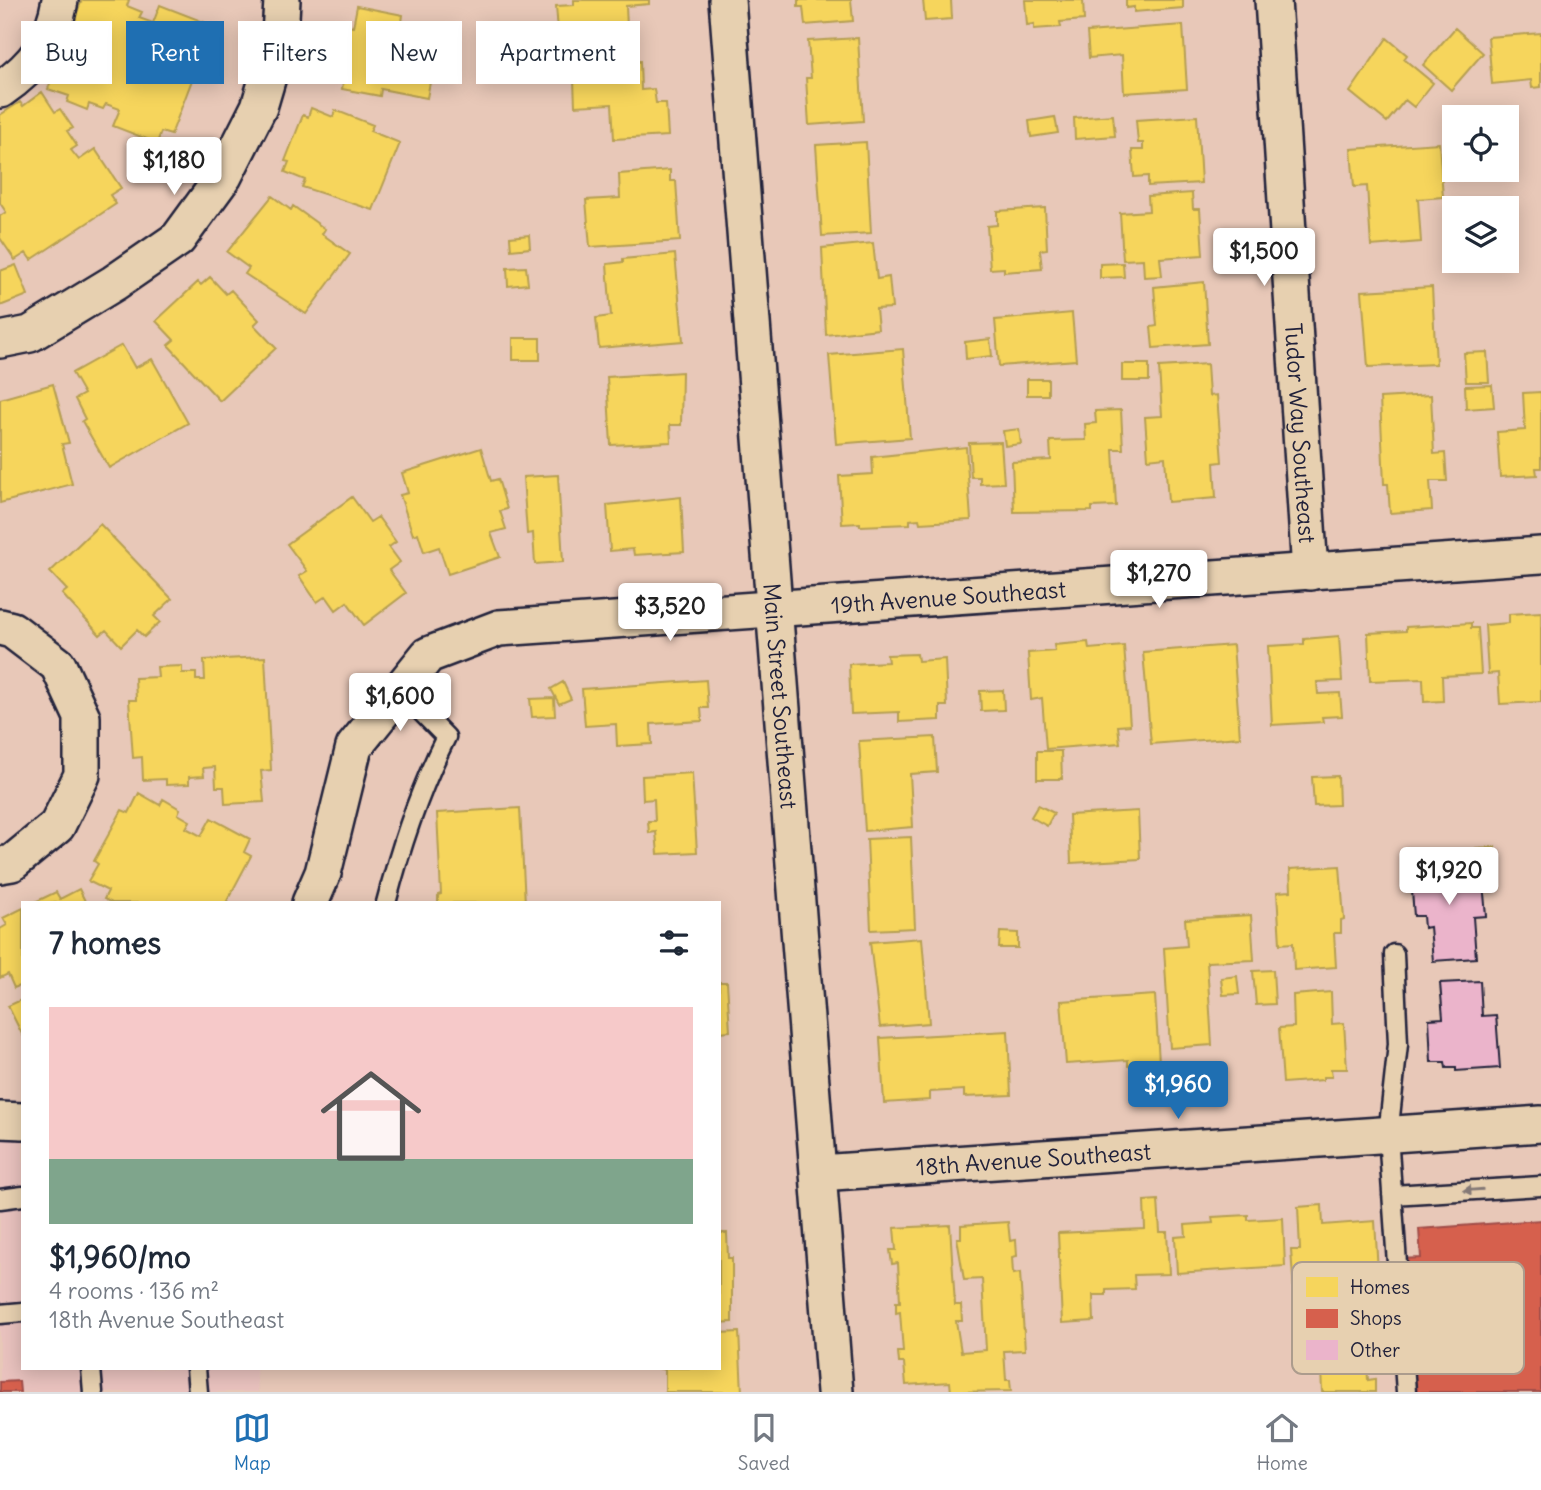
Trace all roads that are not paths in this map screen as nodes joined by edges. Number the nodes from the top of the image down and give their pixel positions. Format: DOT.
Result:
graph roads {
  1 [pos="60,0"];
  2 [pos="282,0"];
  3 [pos="727,0"];
  4 [pos="1273,0"];
  5 [pos="0,90"];
  6 [pos="0,340"];
  7 [pos="1541,555"];
  8 [pos="1310,572"];
  9 [pos="772,607"];
  10 [pos="0,627"];
  11 [pos="399,689"];
  12 [pos="0,865"];
  13 [pos="311,901"];
  14 [pos="387,901"];
  15 [pos="1394,954"];
  16 [pos="0,1120"];
  17 [pos="21,1121"];
  18 [pos="1541,1124"];
  19 [pos="1388,1135"];
  20 [pos="819,1173"];
  21 [pos="1541,1186"];
  22 [pos="1392,1195"];
  23 [pos="21,1196"];
  24 [pos="0,1199"];
  25 [pos="1397,1262"];
  26 [pos="21,1312"];
  27 [pos="0,1314"];
  28 [pos="91,1370"];
  29 [pos="196,1370"];
  30 [pos="1405,1374"];
  31 [pos="93,1392"];
  32 [pos="198,1392"];
  33 [pos="835,1392"];
  34 [pos="1406,1392"];
  1 -- 5 [label="street"];
  2 -- 6 [label="street"];
  3 -- 9 [label="street, Main Street Southeast"];
  4 -- 8 [label="street, Tudor Way Southeast"];
  7 -- 8 [label="street, 19th Avenue Southeast"];
  8 -- 9 [label="street, 19th Avenue Southeast"];
  9 -- 11 [label="street, 19th Avenue Southeast"];
  9 -- 20 [label="street, Main Street Southeast"];
  10 -- 12 [label="street"];
  11 -- 13 [label="street, 19th Avenue Southeast"];
  11 -- 14 [label="lane"];
  15 -- 19 [label="lane"];
  16 -- 17 [label="street"];
  18 -- 19 [label="street, 18th Avenue Southeast"];
  19 -- 20 [label="street, 18th Avenue Southeast"];
  19 -- 22 [label="lane"];
  20 -- 33 [label="street, Main Street Southeast"];
  21 -- 22 [label="lane, one-way"];
  22 -- 25 [label="lane"];
  23 -- 24 [label="lane"];
  26 -- 27 [label="lane"];
  28 -- 31 [label="lane"];
  29 -- 32 [label="lane"];
  30 -- 34 [label="lane"];
}
